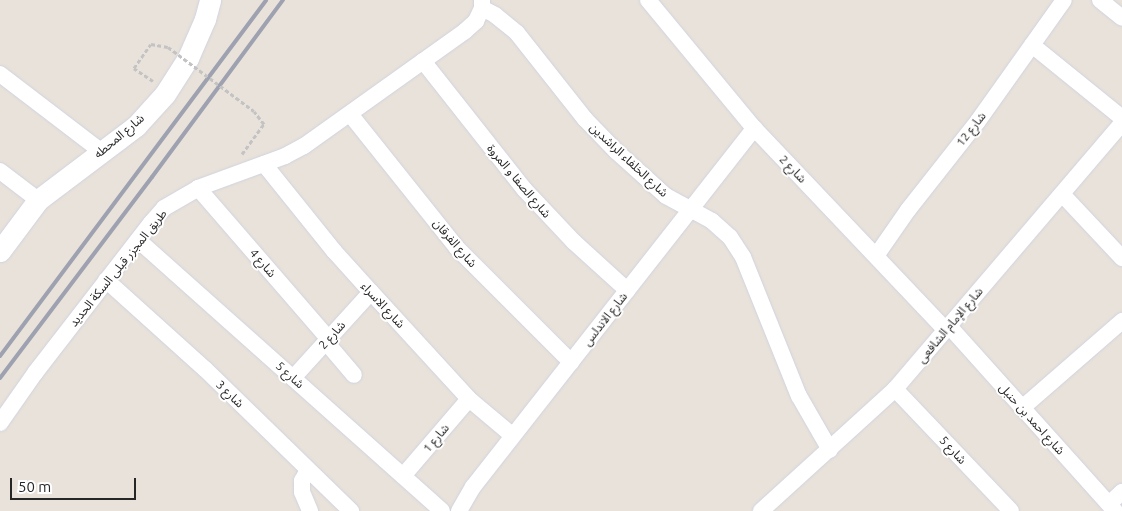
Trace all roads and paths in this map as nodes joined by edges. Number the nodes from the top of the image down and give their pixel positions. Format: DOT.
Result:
graph roads {
  1 [pos="210,0"];
  2 [pos="648,0"];
  3 [pos="1064,0"];
  4 [pos="1100,0"];
  5 [pos="482,4"];
  6 [pos="1122,18"];
  7 [pos="1032,45"];
  8 [pos="423,61"];
  9 [pos="0,74"];
  10 [pos="167,91"];
  11 [pos="350,114"];
  12 [pos="1121,124"];
  13 [pos="754,128"];
  14 [pos="246,148"];
  15 [pos="102,152"];
  16 [pos="264,164"];
  17 [pos="0,171"];
  18 [pos="198,188"];
  19 [pos="1062,194"];
  20 [pos="38,200"];
  21 [pos="690,210"];
  22 [pos="138,240"];
  23 [pos="2,243"];
  24 [pos="876,256"];
  25 [pos="1122,258"];
  26 [pos="106,280"];
  27 [pos="627,290"];
  28 [pos="371,292"];
  29 [pos="1122,321"];
  30 [pos="948,328"];
  31 [pos="327,341"];
  32 [pos="571,362"];
  33 [pos="354,375"];
  34 [pos="294,378"];
  35 [pos="895,389"];
  36 [pos="469,399"];
  37 [pos="1022,408"];
  38 [pos="0,423"];
  39 [pos="513,436"];
  40 [pos="830,450"];
  41 [pos="308,470"];
  42 [pos="404,476"];
  43 [pos="1122,492"];
  44 [pos="1112,508"];
  45 [pos="310,511"];
  46 [pos="351,511"];
  47 [pos="442,511"];
  48 [pos="459,511"];
  49 [pos="761,511"];
  50 [pos="1011,511"];
  1 -- 10 [label="street, شارع المحطه"];
  2 -- 13 [label="street, شارع 2"];
  3 -- 7 [label="street, شارع 12"];
  4 -- 6 [label="street"];
  5 -- 8 [label="street, طريق المجزر قبلى السكة الحديد"];
  5 -- 21 [label="street, شارع الخلفاء الراشدين"];
  7 -- 12 [label="street"];
  7 -- 24 [label="street, شارع 12"];
  8 -- 11 [label="street, طريق المجزر قبلى السكة الحديد"];
  8 -- 27 [label="street, شارع الصفا و المروة"];
  9 -- 15 [label="street"];
  10 -- 14 [label="path, bridge"];
  10 -- 15 [label="street, شارع المحطه"];
  11 -- 16 [label="street, طريق المجزر قبلى السكة الحديد"];
  11 -- 32 [label="street, شارع الفرقان"];
  12 -- 19 [label="street, شارع الإمام الشافعى"];
  13 -- 21 [label="street, شارع الاندلس"];
  13 -- 24 [label="street, شارع 2"];
  15 -- 20 [label="street, شارع المحطه"];
  16 -- 18 [label="street, طريق المجزر قبلى السكة الحديد"];
  16 -- 28 [label="street, شارع الاسراء"];
  17 -- 20 [label="street"];
  18 -- 22 [label="street, طريق المجزر قبلى السكة الحديد"];
  18 -- 31 [label="street, شارع 4"];
  19 -- 25 [label="street"];
  19 -- 30 [label="street, شارع الإمام الشافعى"];
  20 -- 23 [label="street, شارع المحطه"];
  21 -- 27 [label="street, شارع الاندلس"];
  21 -- 40 [label="street, شارع الخلفاء الراشدين"];
  22 -- 26 [label="street, طريق المجزر قبلى السكة الحديد"];
  22 -- 34 [label="street, شارع 5"];
  24 -- 30 [label="street, شارع 2"];
  26 -- 38 [label="street, طريق المجزر قبلى السكة الحديد"];
  26 -- 41 [label="street, شارع 3"];
  27 -- 32 [label="street, شارع الاندلس"];
  28 -- 31 [label="street, شارع 2"];
  28 -- 36 [label="street, شارع الاسراء"];
  29 -- 37 [label="street"];
  30 -- 35 [label="street, شارع الإمام الشافعى"];
  30 -- 37 [label="street, شارع احمد بن حنبل"];
  31 -- 33 [label="street, شارع 4"];
  31 -- 34 [label="street, شارع 2"];
  32 -- 39 [label="street, شارع الاندلس"];
  34 -- 42 [label="street, شارع 5"];
  35 -- 40 [label="street, شارع الإمام الشافعى"];
  35 -- 50 [label="street, شارع 5"];
  36 -- 39 [label="street, شارع الاسراء"];
  36 -- 42 [label="street, شارع 1"];
  37 -- 44 [label="street, شارع احمد بن حنبل"];
  39 -- 48 [label="street, شارع الاندلس"];
  40 -- 49 [label="street, شارع الإمام الشافعى"];
  41 -- 45 [label="street"];
  41 -- 46 [label="street, شارع 3"];
  42 -- 47 [label="street, شارع 5"];
  43 -- 44 [label="street"];
}
